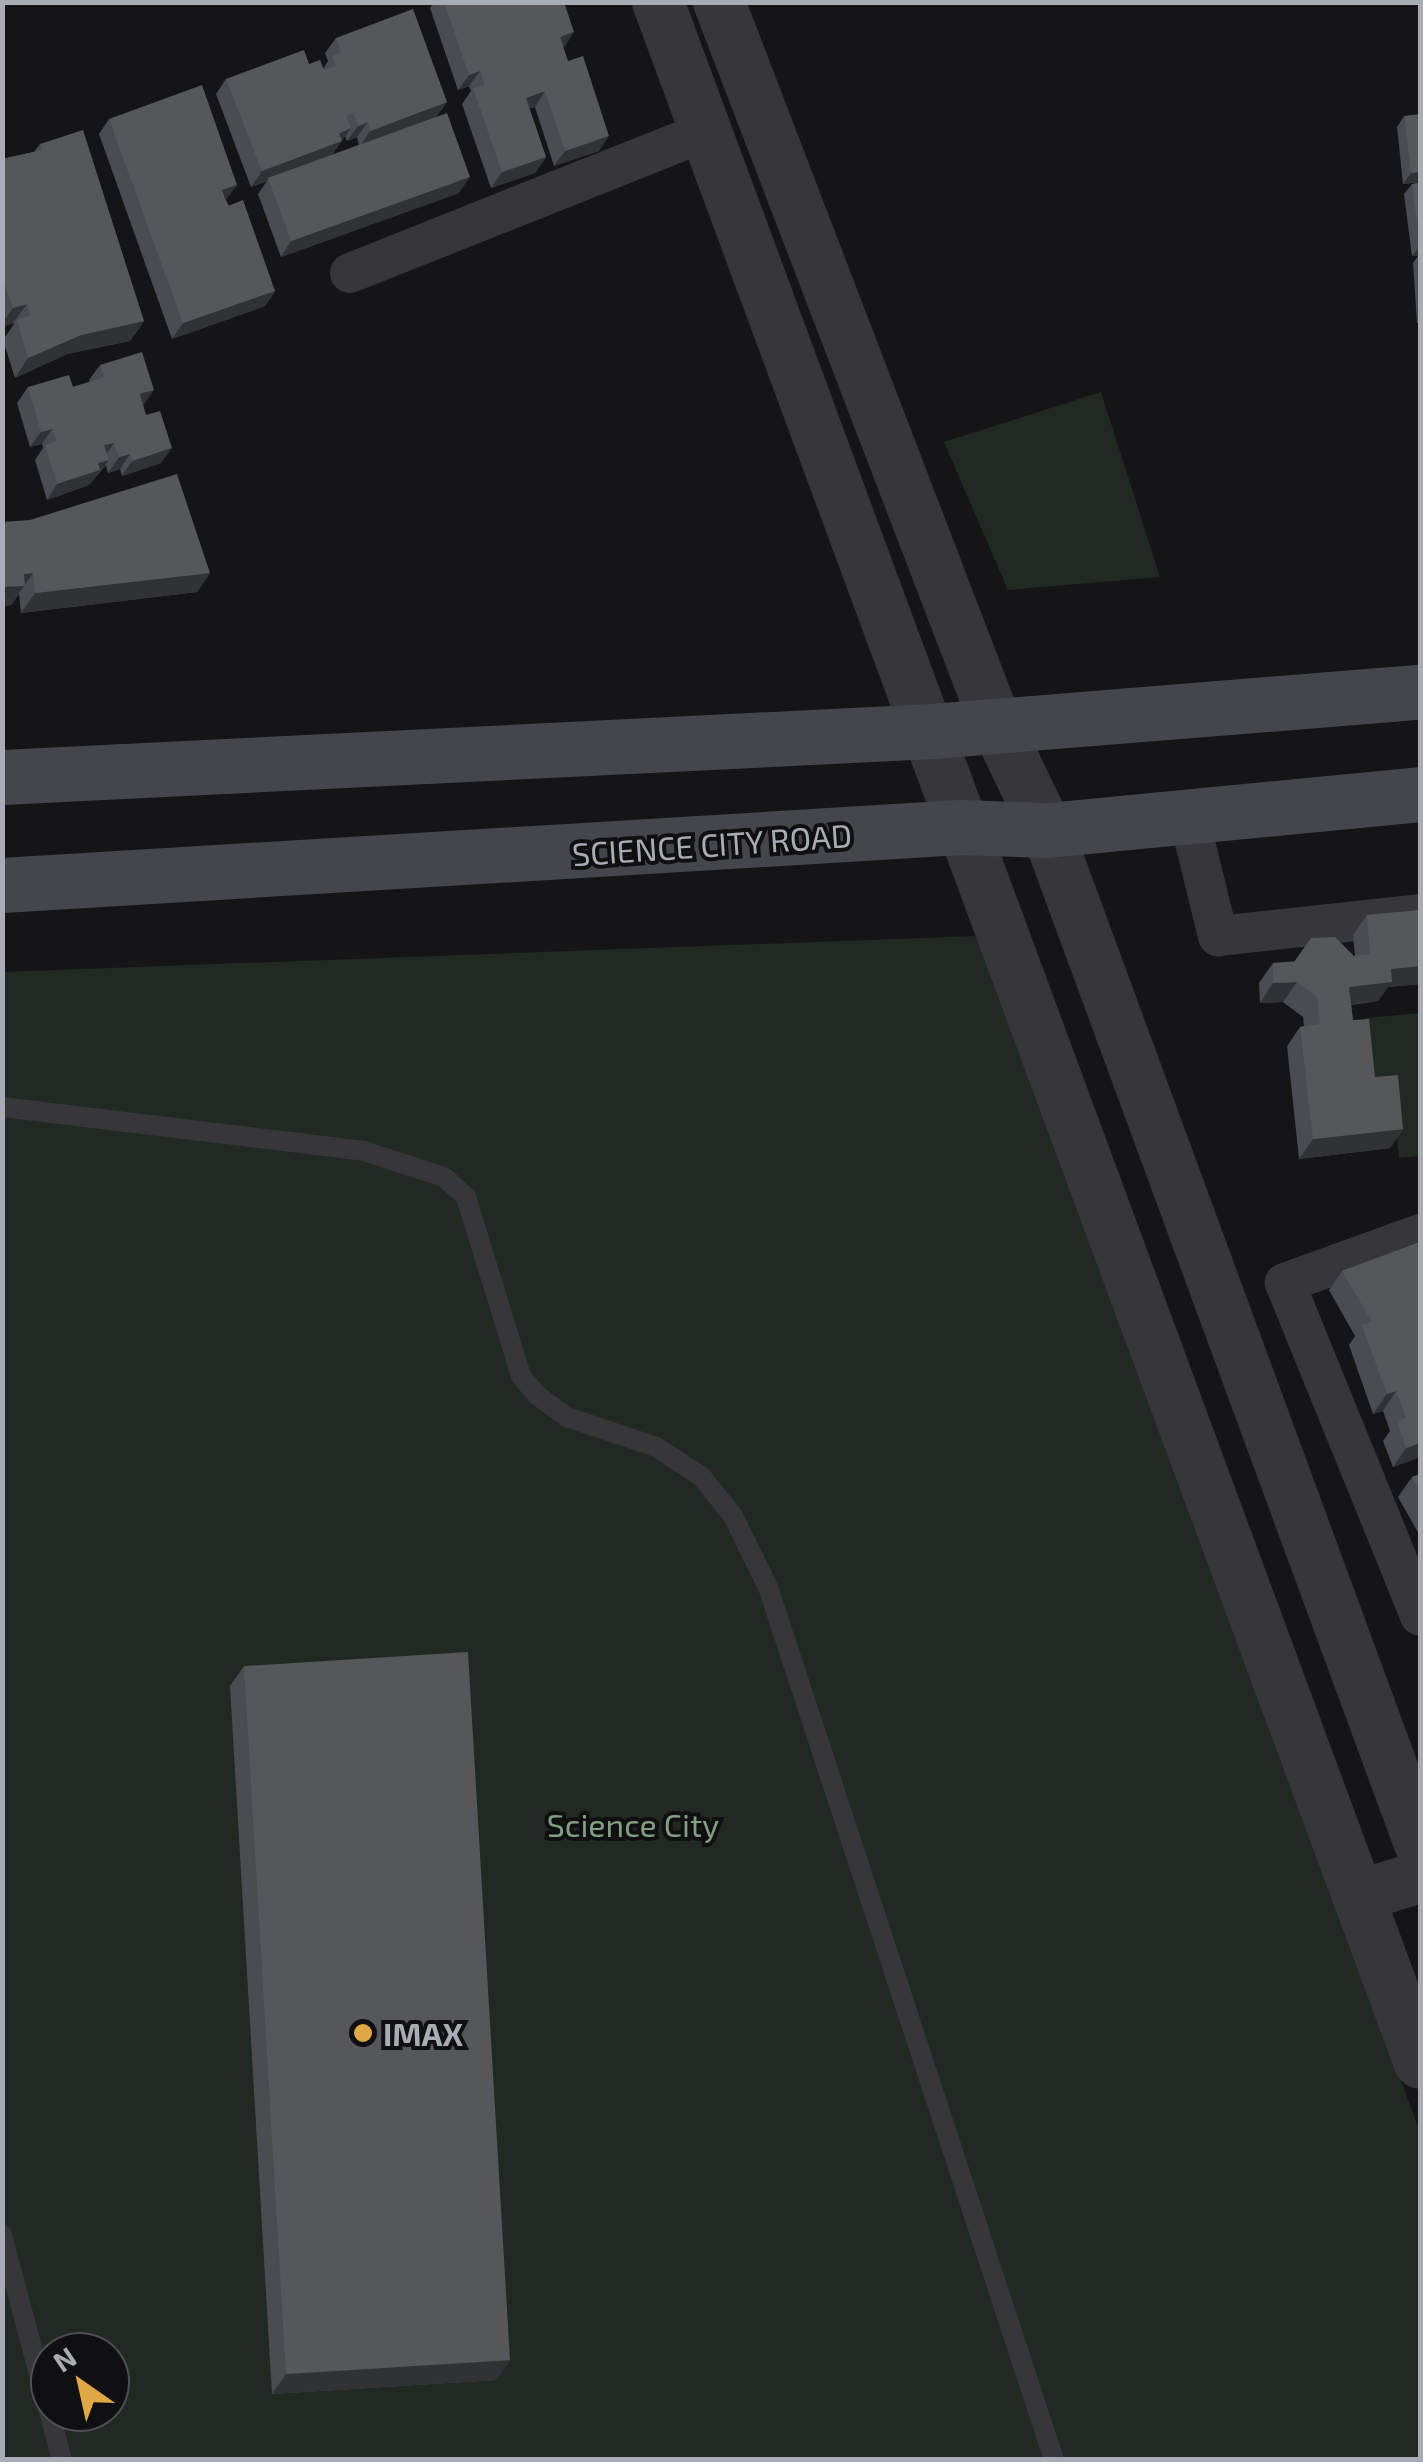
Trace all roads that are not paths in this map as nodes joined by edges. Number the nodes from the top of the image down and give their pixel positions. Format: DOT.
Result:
graph roads {
  1 [pos="658,2"];
  2 [pos="719,2"];
  3 [pos="705,132"];
  4 [pos="350,272"];
  5 [pos="1420,692"];
  6 [pos="996,724"];
  7 [pos="932,731"];
  8 [pos="2,777"];
  9 [pos="1420,794"];
  10 [pos="1189,818"];
  11 [pos="960,827"];
  12 [pos="1047,830"];
  13 [pos="2,885"];
  14 [pos="1420,914"];
  15 [pos="2,1107"];
  16 [pos="1420,1234"];
  17 [pos="1420,1616"];
  18 [pos="1407,1770"];
  19 [pos="1420,1844"];
  20 [pos="1420,1877"];
  21 [pos="1359,1896"];
  22 [pos="1420,2063"];
  23 [pos="2,2235"];
  24 [pos="62,2460"];
  25 [pos="1054,2460"];
  1 -- 3 [label="street"];
  2 -- 6 [label="street"];
  3 -- 4 [label="street"];
  3 -- 7 [label="street"];
  5 -- 6 [label="main road"];
  6 -- 7 [label="main road"];
  6 -- 12 [label="street"];
  7 -- 8 [label="main road"];
  7 -- 11 [label="street"];
  9 -- 10 [label="main road, SCIENCE CITY ROAD"];
  10 -- 12 [label="main road, SCIENCE CITY ROAD"];
  10 -- 14 [label="street"];
  11 -- 12 [label="main road, SCIENCE CITY ROAD"];
  11 -- 13 [label="main road, SCIENCE CITY ROAD"];
  11 -- 21 [label="street"];
  12 -- 18 [label="street"];
  15 -- 25 [label="lane"];
  16 -- 17 [label="street"];
  18 -- 19 [label="street"];
  20 -- 21 [label="street"];
  21 -- 22 [label="street"];
  23 -- 24 [label="lane"];
}
